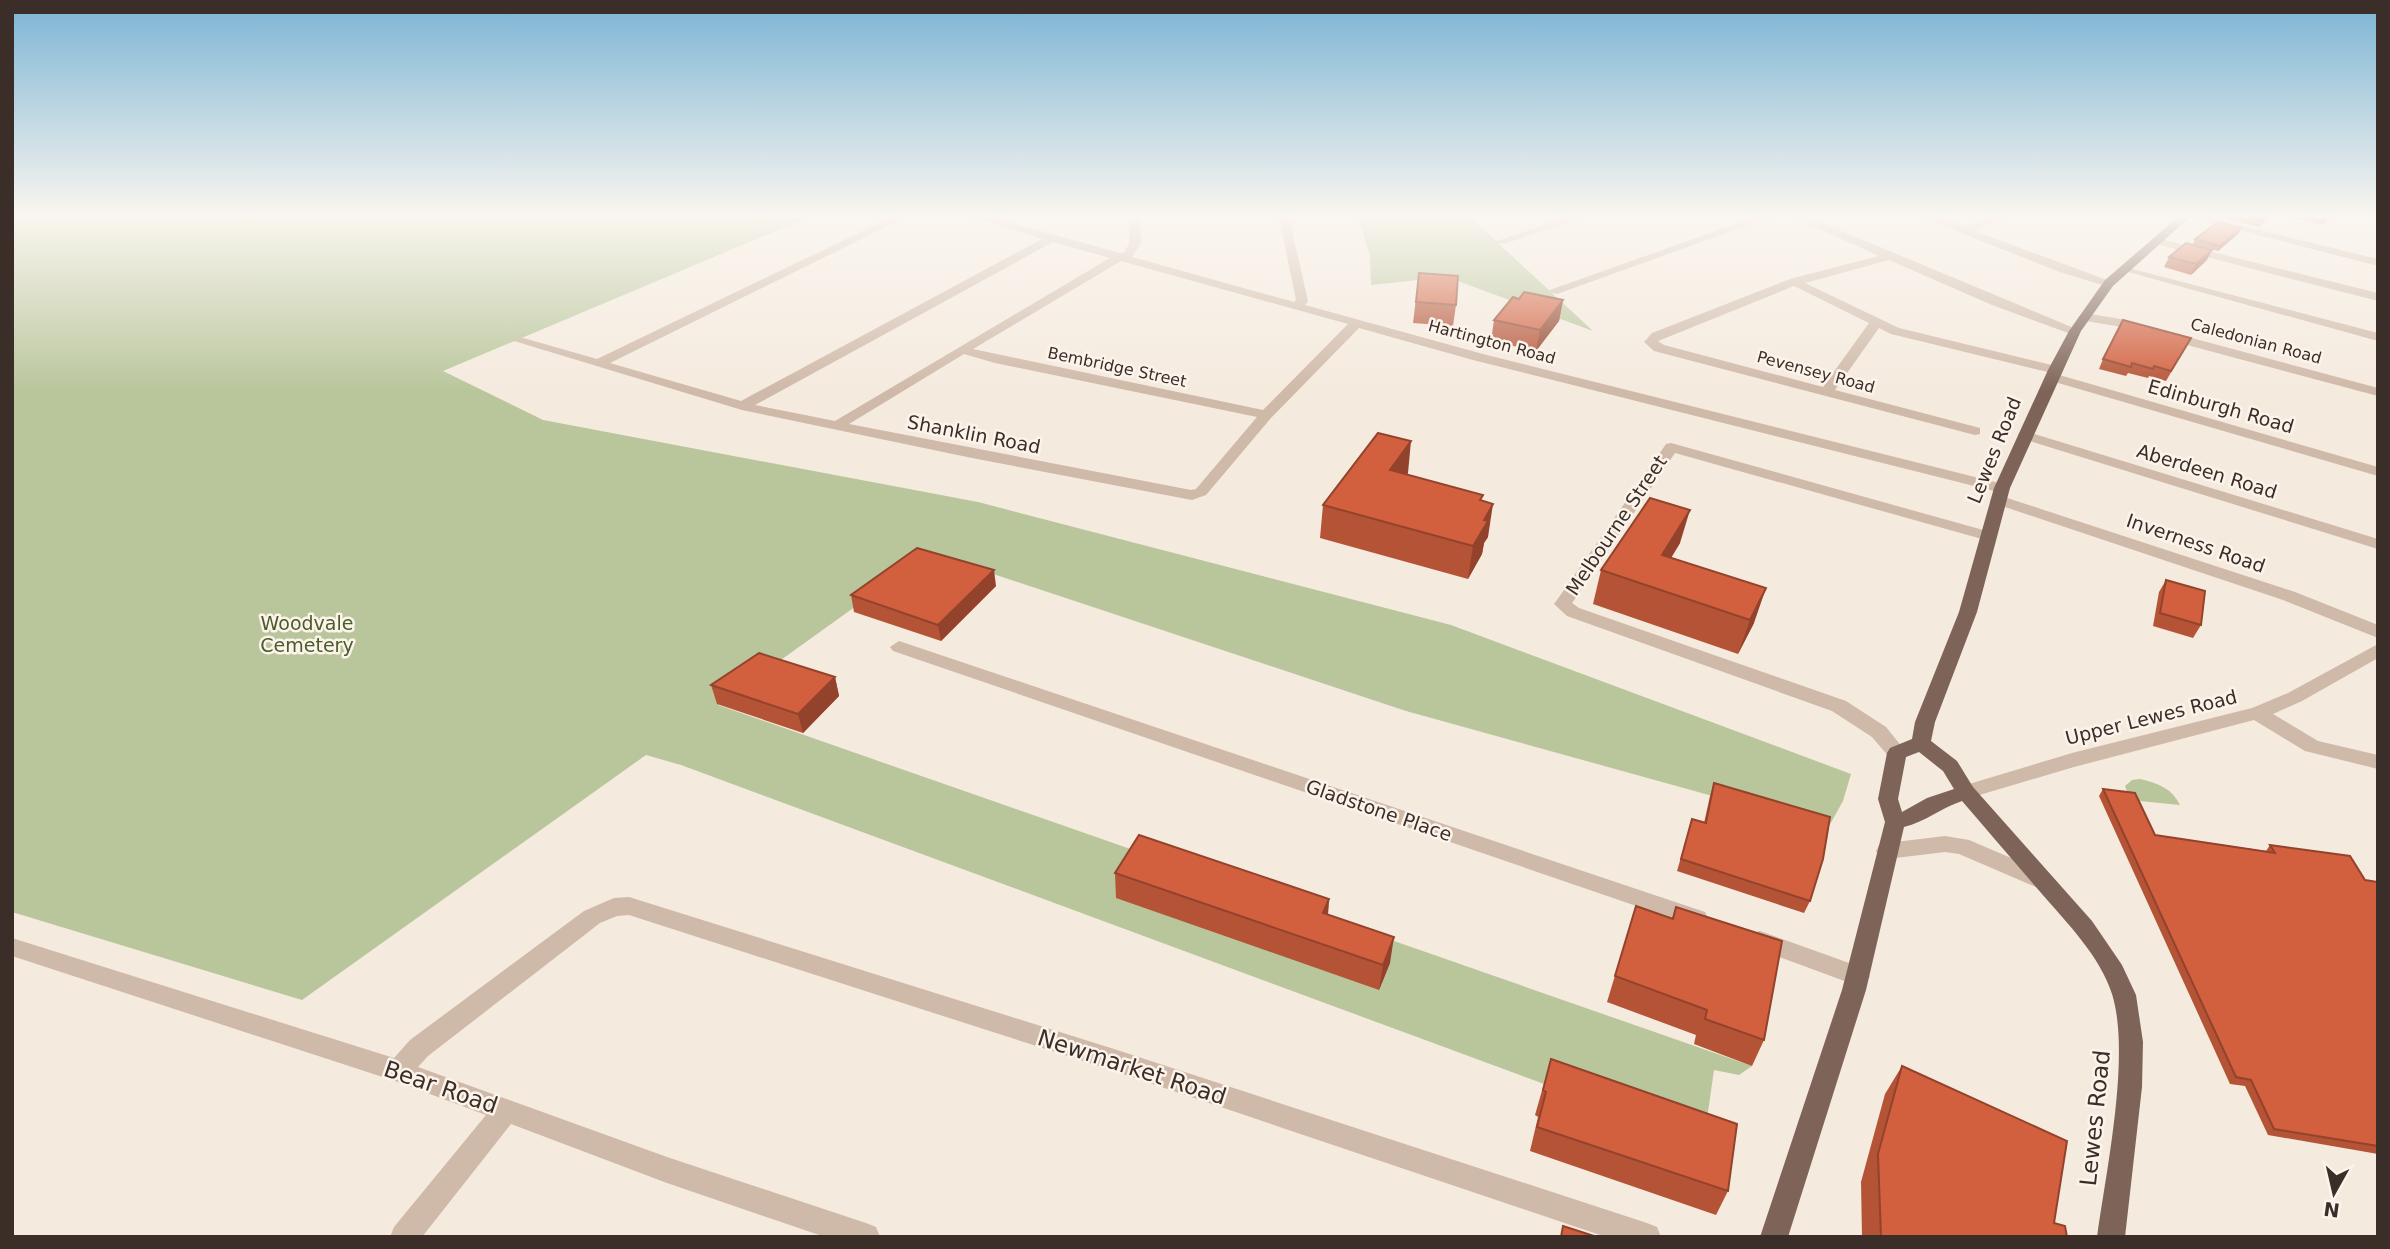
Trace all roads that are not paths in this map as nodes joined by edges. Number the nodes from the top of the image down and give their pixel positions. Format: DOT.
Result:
graph roads {
  1 [pos="781,275"];
  2 [pos="982,275"];
  3 [pos="1089,275"];
  4 [pos="1182,275"];
  5 [pos="1296,275"];
  6 [pos="1598,275"];
  7 [pos="1819,275"];
  8 [pos="1932,275"];
  9 [pos="2082,275"];
  10 [pos="2117,275"];
  11 [pos="2152,275"];
  12 [pos="2290,275"];
  13 [pos="1794,282"];
  14 [pos="2109,283"];
  15 [pos="1553,291"];
  16 [pos="2378,297"];
  17 [pos="1296,306"];
  18 [pos="2084,317"];
  19 [pos="1355,324"];
  20 [pos="1878,324"];
  21 [pos="2075,331"];
  22 [pos="2378,337"];
  23 [pos="520,341"];
  24 [pos="962,350"];
  25 [pos="598,364"];
  26 [pos="2054,374"];
  27 [pos="2378,392"];
  28 [pos="1826,393"];
  29 [pos="742,406"];
  30 [pos="1266,415"];
  31 [pos="838,426"];
  32 [pos="1975,431"];
  33 [pos="2025,435"];
  34 [pos="2378,472"];
  35 [pos="2000,494"];
  36 [pos="1988,536"];
  37 [pos="2378,544"];
  38 [pos="2378,632"];
  39 [pos="899,647"];
  40 [pos="2378,650"];
  41 [pos="2257,713"];
  42 [pos="1921,743"];
  43 [pos="1897,753"];
  44 [pos="2378,762"];
  45 [pos="1966,792"];
  46 [pos="1895,822"];
  47 [pos="1887,851"];
  48 [pos="2048,884"];
  49 [pos="1717,925"];
  50 [pos="1744,934"];
  51 [pos="12,947"];
  52 [pos="1858,976"];
  53 [pos="399,1071"];
  54 [pos="506,1110"];
  55 [pos="848,1234"];
  56 [pos="404,1237"];
  57 [pos="1647,1237"];
  58 [pos="1773,1237"];
  59 [pos="2111,1237"];
  1 -- 25 [label="street"];
  2 -- 29 [label="street"];
  3 -- 24 [label="street"];
  4 -- 17 [label="street, Hartington Road"];
  5 -- 17 [label="street"];
  6 -- 15 [label="street"];
  7 -- 13 [label="street"];
  8 -- 21 [label="street"];
  9 -- 14 [label="street"];
  10 -- 14 [label="main road, Lewes Road"];
  11 -- 22 [label="street"];
  12 -- 16 [label="street"];
  13 -- 20 [label="street, Edinburgh Road"];
  13 -- 28 [label="street, Pevensey Road"];
  14 -- 18 [label="main road, Lewes Road"];
  17 -- 19 [label="street, Hartington Road"];
  18 -- 21 [label="main road, Lewes Road"];
  18 -- 27 [label="street, Caledonian Road"];
  19 -- 30 [label="street, Shanklin Road"];
  19 -- 35 [label="street, Hartington Road"];
  20 -- 26 [label="street, Edinburgh Road"];
  20 -- 28 [label="street"];
  21 -- 26 [label="main road, Lewes Road"];
  23 -- 25 [label="street, Shanklin Road"];
  24 -- 30 [label="street, Bembridge Street"];
  24 -- 31 [label="street"];
  25 -- 29 [label="street, Shanklin Road"];
  26 -- 33 [label="main road, Lewes Road"];
  26 -- 34 [label="street, Edinburgh Road"];
  28 -- 32 [label="street, Pevensey Road"];
  29 -- 31 [label="street, Shanklin Road"];
  30 -- 31 [label="street, Shanklin Road"];
  33 -- 35 [label="main road, Lewes Road"];
  33 -- 37 [label="street, Aberdeen Road"];
  35 -- 36 [label="main road, Lewes Road"];
  35 -- 38 [label="street, Inverness Road"];
  36 -- 42 [label="main road, Lewes Road"];
  36 -- 43 [label="street, Melbourne Street"];
  39 -- 49 [label="street, Gladstone Place"];
  40 -- 41 [label="street, Upper Lewes Road"];
  41 -- 44 [label="street"];
  41 -- 45 [label="street, Upper Lewes Road"];
  42 -- 43 [label="main road"];
  42 -- 45 [label="main road, Lewes Road"];
  43 -- 46 [label="main road"];
  45 -- 46 [label="main road, Upper Lewes Road"];
  45 -- 48 [label="main road, Lewes Road"];
  46 -- 47 [label="main road"];
  47 -- 48 [label="street"];
  47 -- 52 [label="main road"];
  48 -- 59 [label="main road, Lewes Road"];
  50 -- 52 [label="street"];
  51 -- 53 [label="street, Bear Road"];
  52 -- 58 [label="main road"];
  53 -- 54 [label="street, Bear Road"];
  53 -- 57 [label="street, Newmarket Road"];
  54 -- 55 [label="street, Bear Road"];
  54 -- 56 [label="street"];
}
